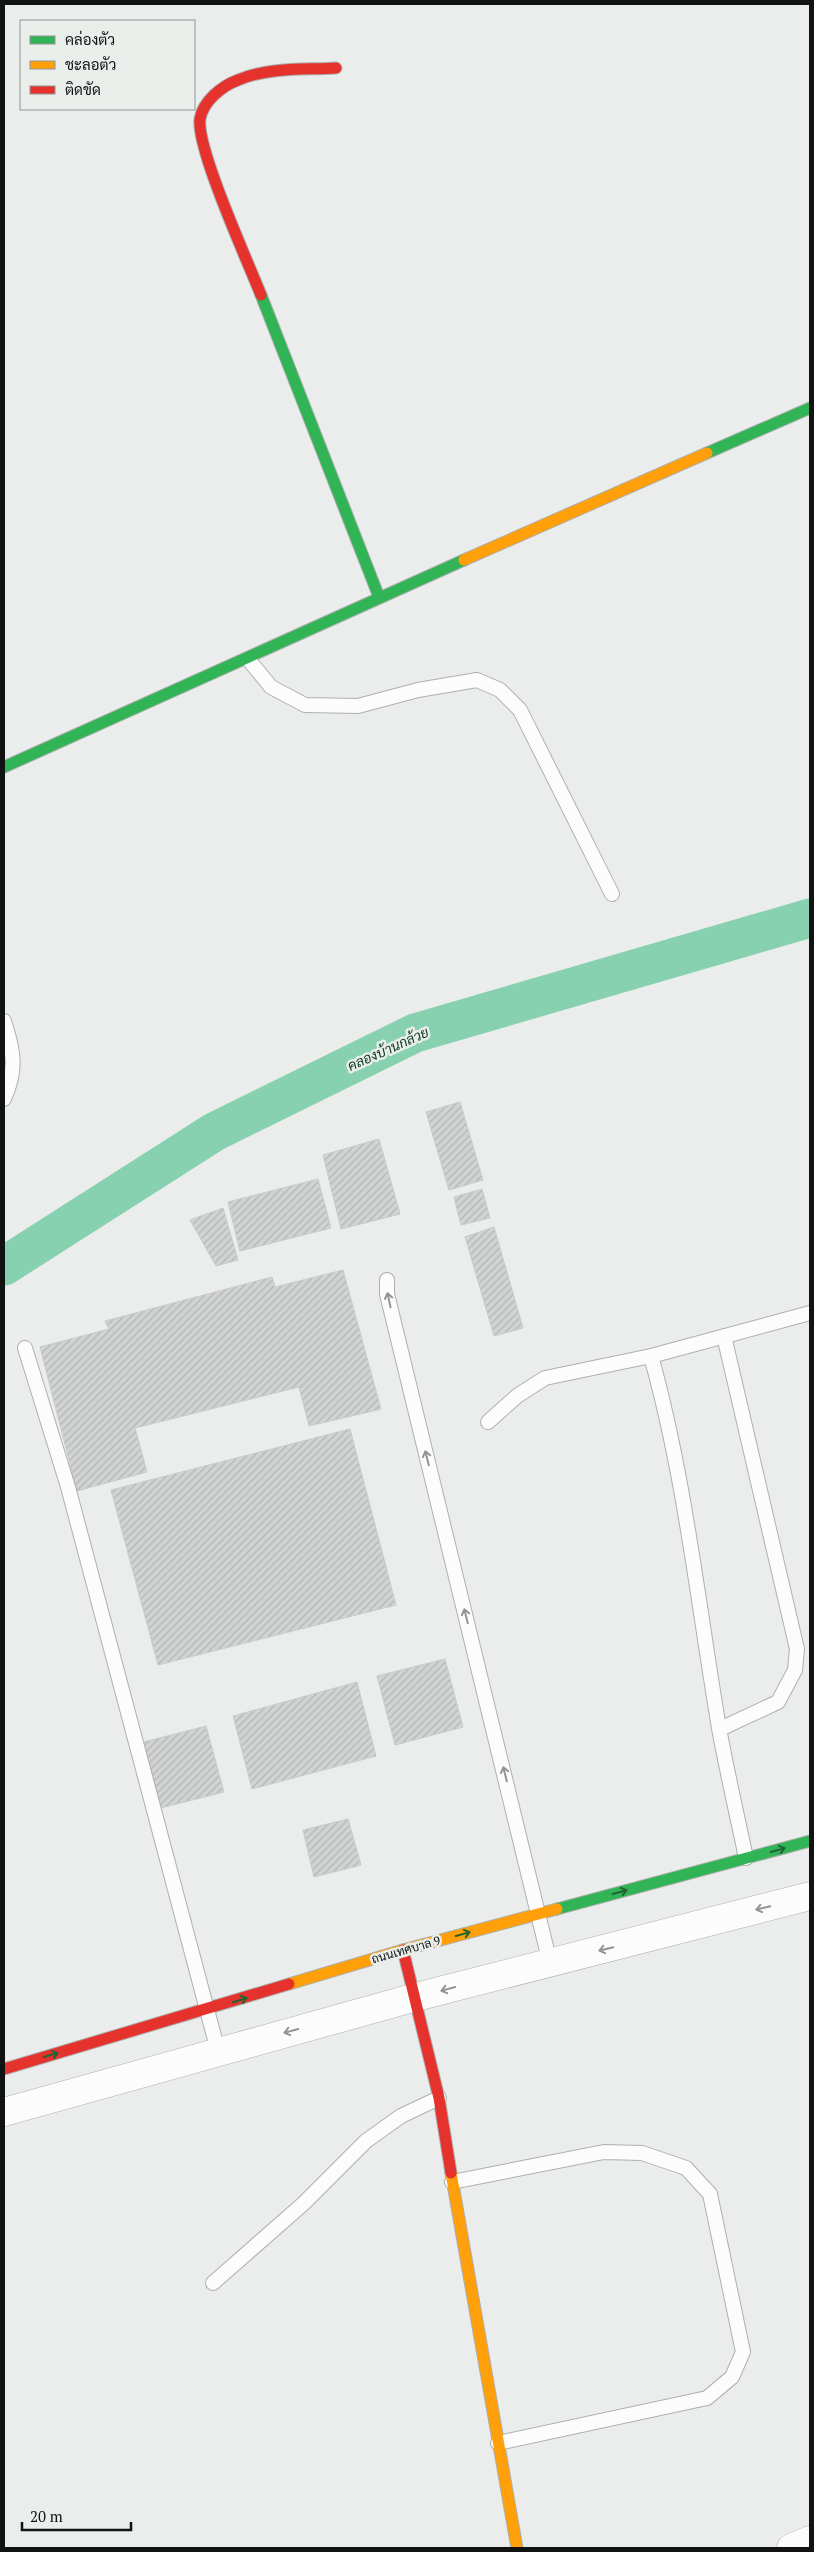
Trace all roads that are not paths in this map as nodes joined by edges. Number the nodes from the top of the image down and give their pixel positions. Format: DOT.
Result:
graph roads {
  1 [pos="336,68"];
  2 [pos="810,408"];
  3 [pos="379,597"];
  4 [pos="248,659"];
  5 [pos="4,767"];
  6 [pos="612,894"];
  7 [pos="4,1021"];
  8 [pos="4,1099"];
  9 [pos="387,1280"];
  10 [pos="810,1313"];
  11 [pos="724,1336"];
  12 [pos="25,1348"];
  13 [pos="651,1356"];
  14 [pos="488,1422"];
  15 [pos="720,1730"];
  16 [pos="810,1841"];
  17 [pos="746,1858"];
  18 [pos="810,1896"];
  19 [pos="538,1915"];
  20 [pos="404,1950"];
  21 [pos="550,1963"];
  22 [pos="416,1998"];
  23 [pos="206,2010"];
  24 [pos="218,2051"];
  25 [pos="4,2069"];
  26 [pos="439,2098"];
  27 [pos="4,2112"];
  28 [pos="452,2182"];
  29 [pos="213,2283"];
  30 [pos="498,2443"];
  31 [pos="810,2540"];
  32 [pos="517,2548"];
  33 [pos="791,2548"];
  1 -- 3 [label="street"];
  2 -- 3 [label="street"];
  3 -- 4 [label="street"];
  4 -- 5 [label="street"];
  4 -- 6 [label="lane"];
  7 -- 8 [label="lane"];
  19 -- 9 [label="lane, one-way"];
  10 -- 11 [label="lane"];
  11 -- 13 [label="lane"];
  11 -- 15 [label="lane"];
  12 -- 23 [label="lane"];
  13 -- 14 [label="lane"];
  13 -- 15 [label="lane"];
  15 -- 17 [label="lane"];
  17 -- 16 [label="street, ถนนเทศบาล 9, one-way"];
  19 -- 17 [label="street, ถนนเทศบาล 9, one-way"];
  18 -- 21 [label="street, one-way"];
  20 -- 19 [label="street, ถนนเทศบาล 9, one-way"];
  19 -- 21 [label="lane"];
  20 -- 22 [label="street"];
  23 -- 20 [label="street, ถนนเทศบาล 9, one-way"];
  21 -- 22 [label="street, one-way"];
  22 -- 24 [label="street, one-way"];
  22 -- 26 [label="street"];
  23 -- 24 [label="lane"];
  25 -- 23 [label="street, ถนนเทศบาล 9, one-way"];
  24 -- 27 [label="street"];
  26 -- 28 [label="street"];
  26 -- 29 [label="lane"];
  28 -- 30 [label="street"];
  28 -- 30 [label="lane"];
  30 -- 32 [label="street"];
  31 -- 33 [label="street"];
}
